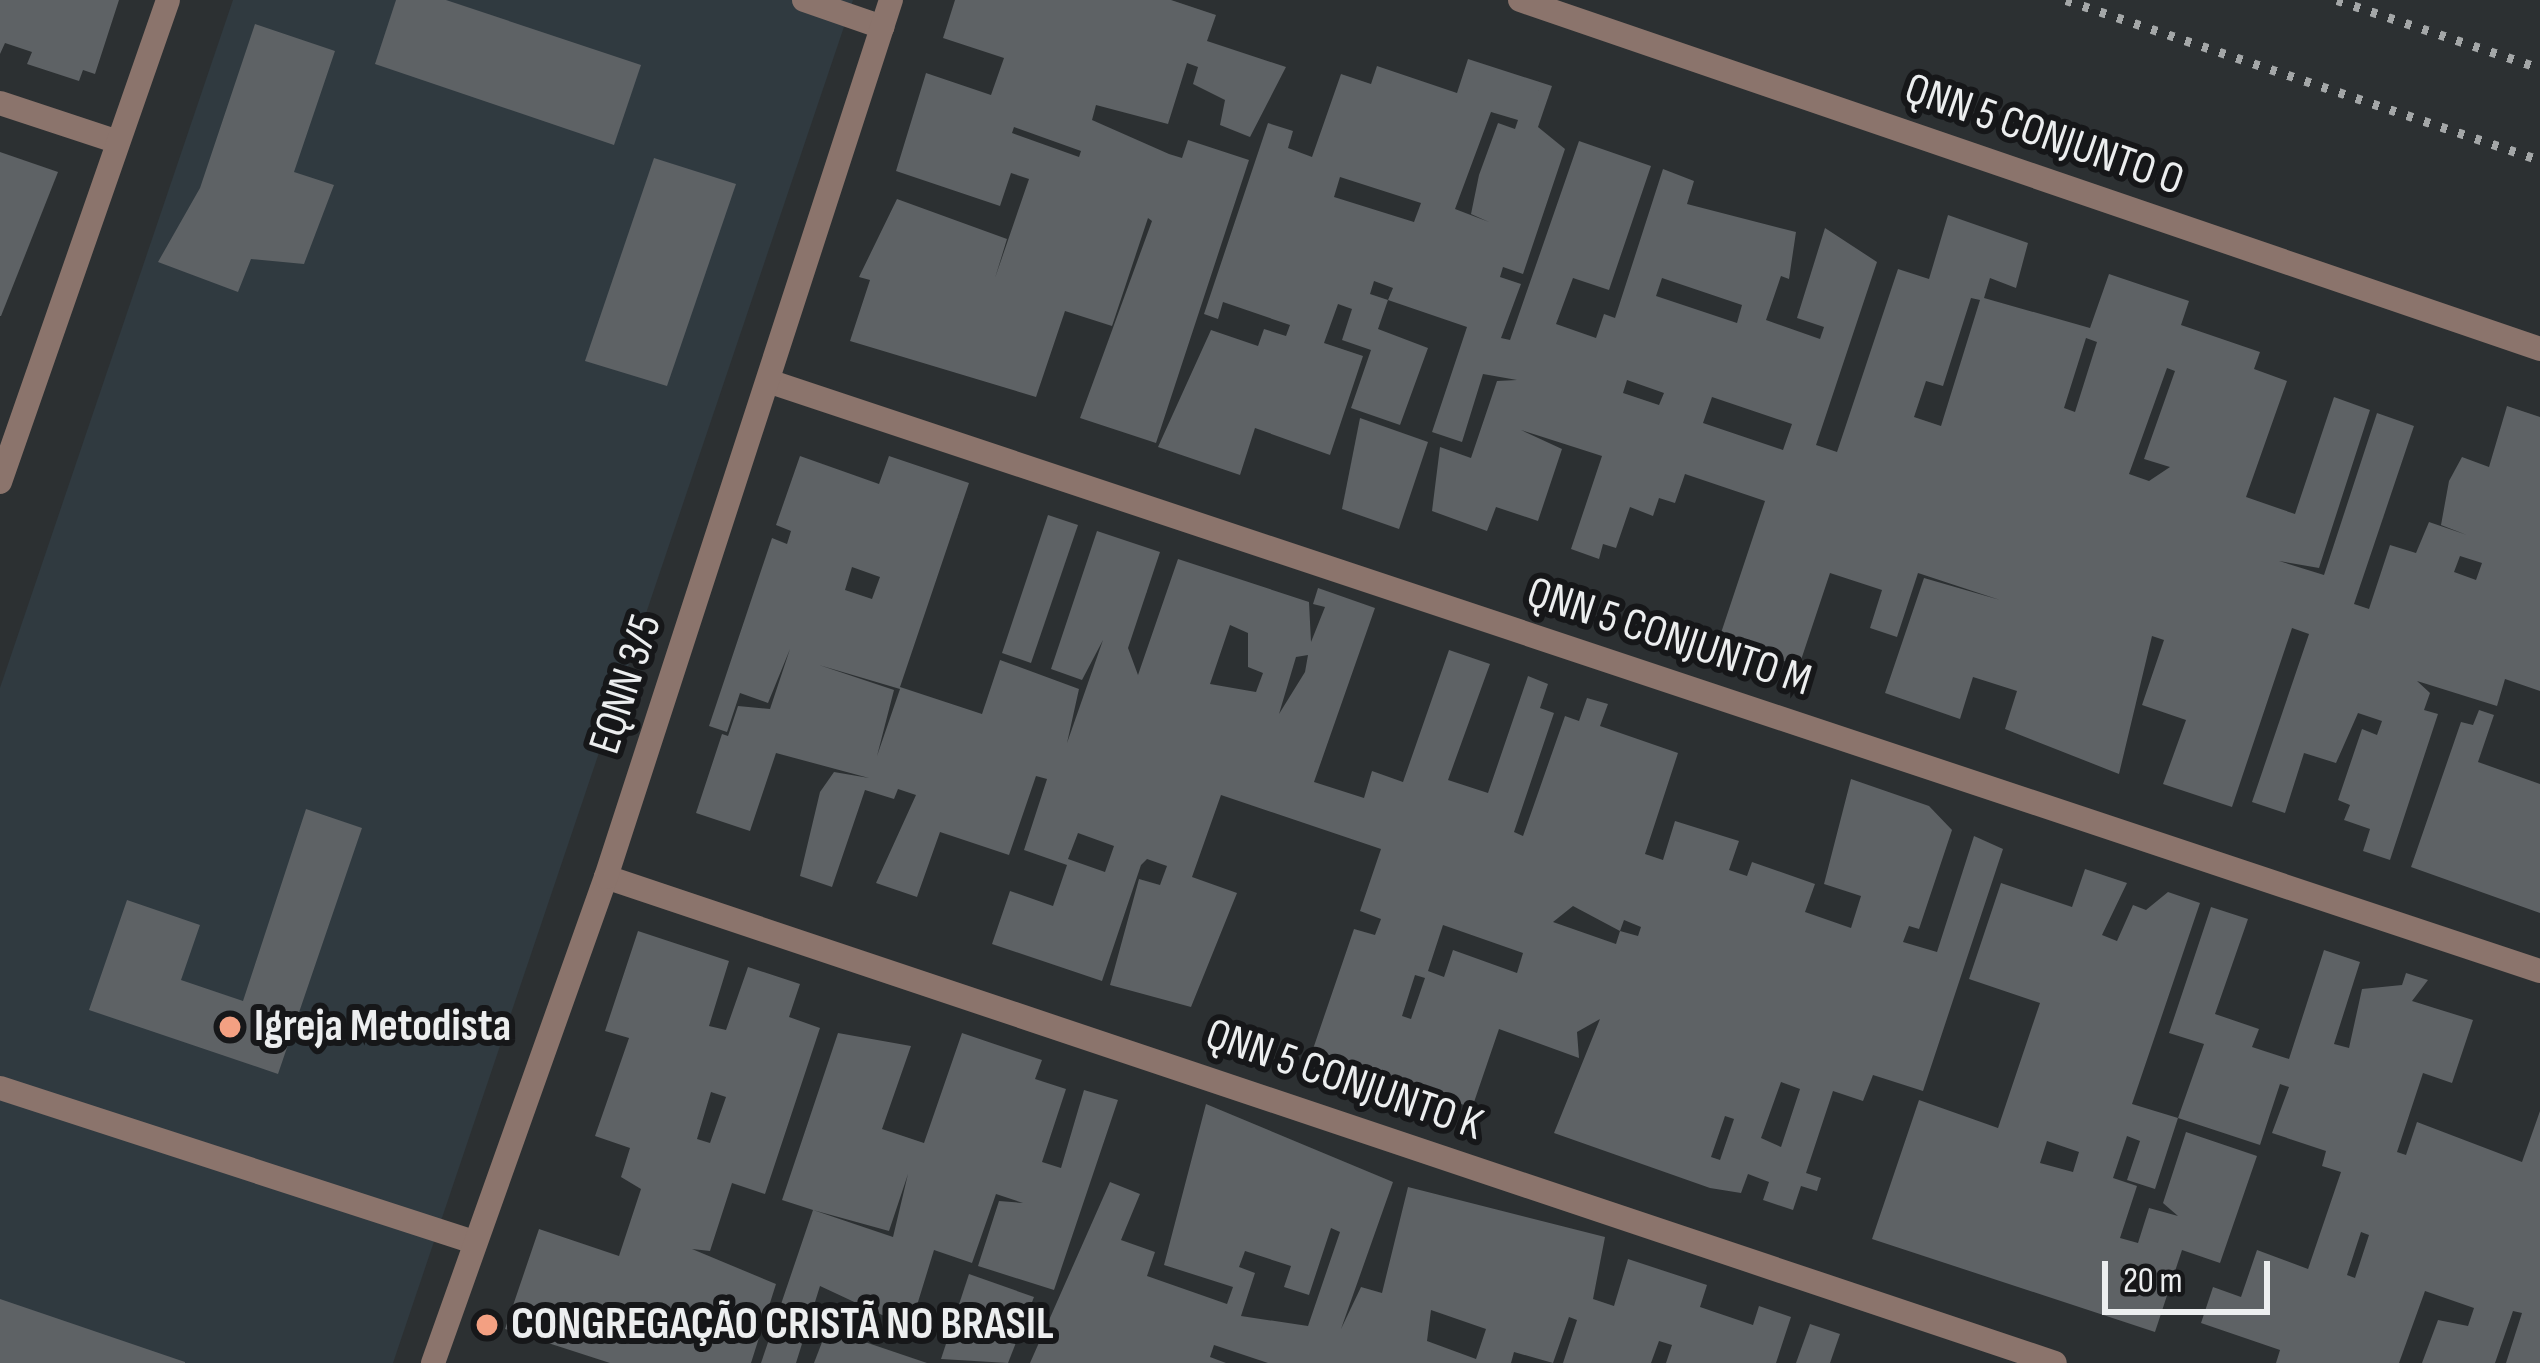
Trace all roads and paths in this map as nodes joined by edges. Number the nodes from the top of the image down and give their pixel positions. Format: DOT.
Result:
graph roads {
  1 [pos="168,0"];
  2 [pos="804,0"];
  3 [pos="891,0"];
  4 [pos="1520,0"];
  5 [pos="882,27"];
  6 [pos="0,104"];
  7 [pos="118,142"];
  8 [pos="2540,349"];
  9 [pos="771,382"];
  10 [pos="0,482"];
  11 [pos="606,877"];
  12 [pos="2540,971"];
  13 [pos="0,1088"];
  14 [pos="473,1242"];
  15 [pos="433,1363"];
  16 [pos="2055,1363"];
  1 -- 7 [label="street"];
  2 -- 5 [label="street"];
  3 -- 5 [label="street, EQNN 3/5"];
  4 -- 8 [label="street, QNN 5 CONJUNTO O"];
  5 -- 9 [label="street, EQNN 3/5"];
  6 -- 7 [label="street"];
  7 -- 10 [label="street"];
  9 -- 11 [label="street, EQNN 3/5"];
  9 -- 12 [label="street, QNN 5 CONJUNTO M"];
  11 -- 14 [label="street, EQNN 3/5"];
  11 -- 16 [label="street, QNN 5 CONJUNTO K"];
  13 -- 14 [label="street"];
  14 -- 15 [label="street, EQNN 3/5"];
}
